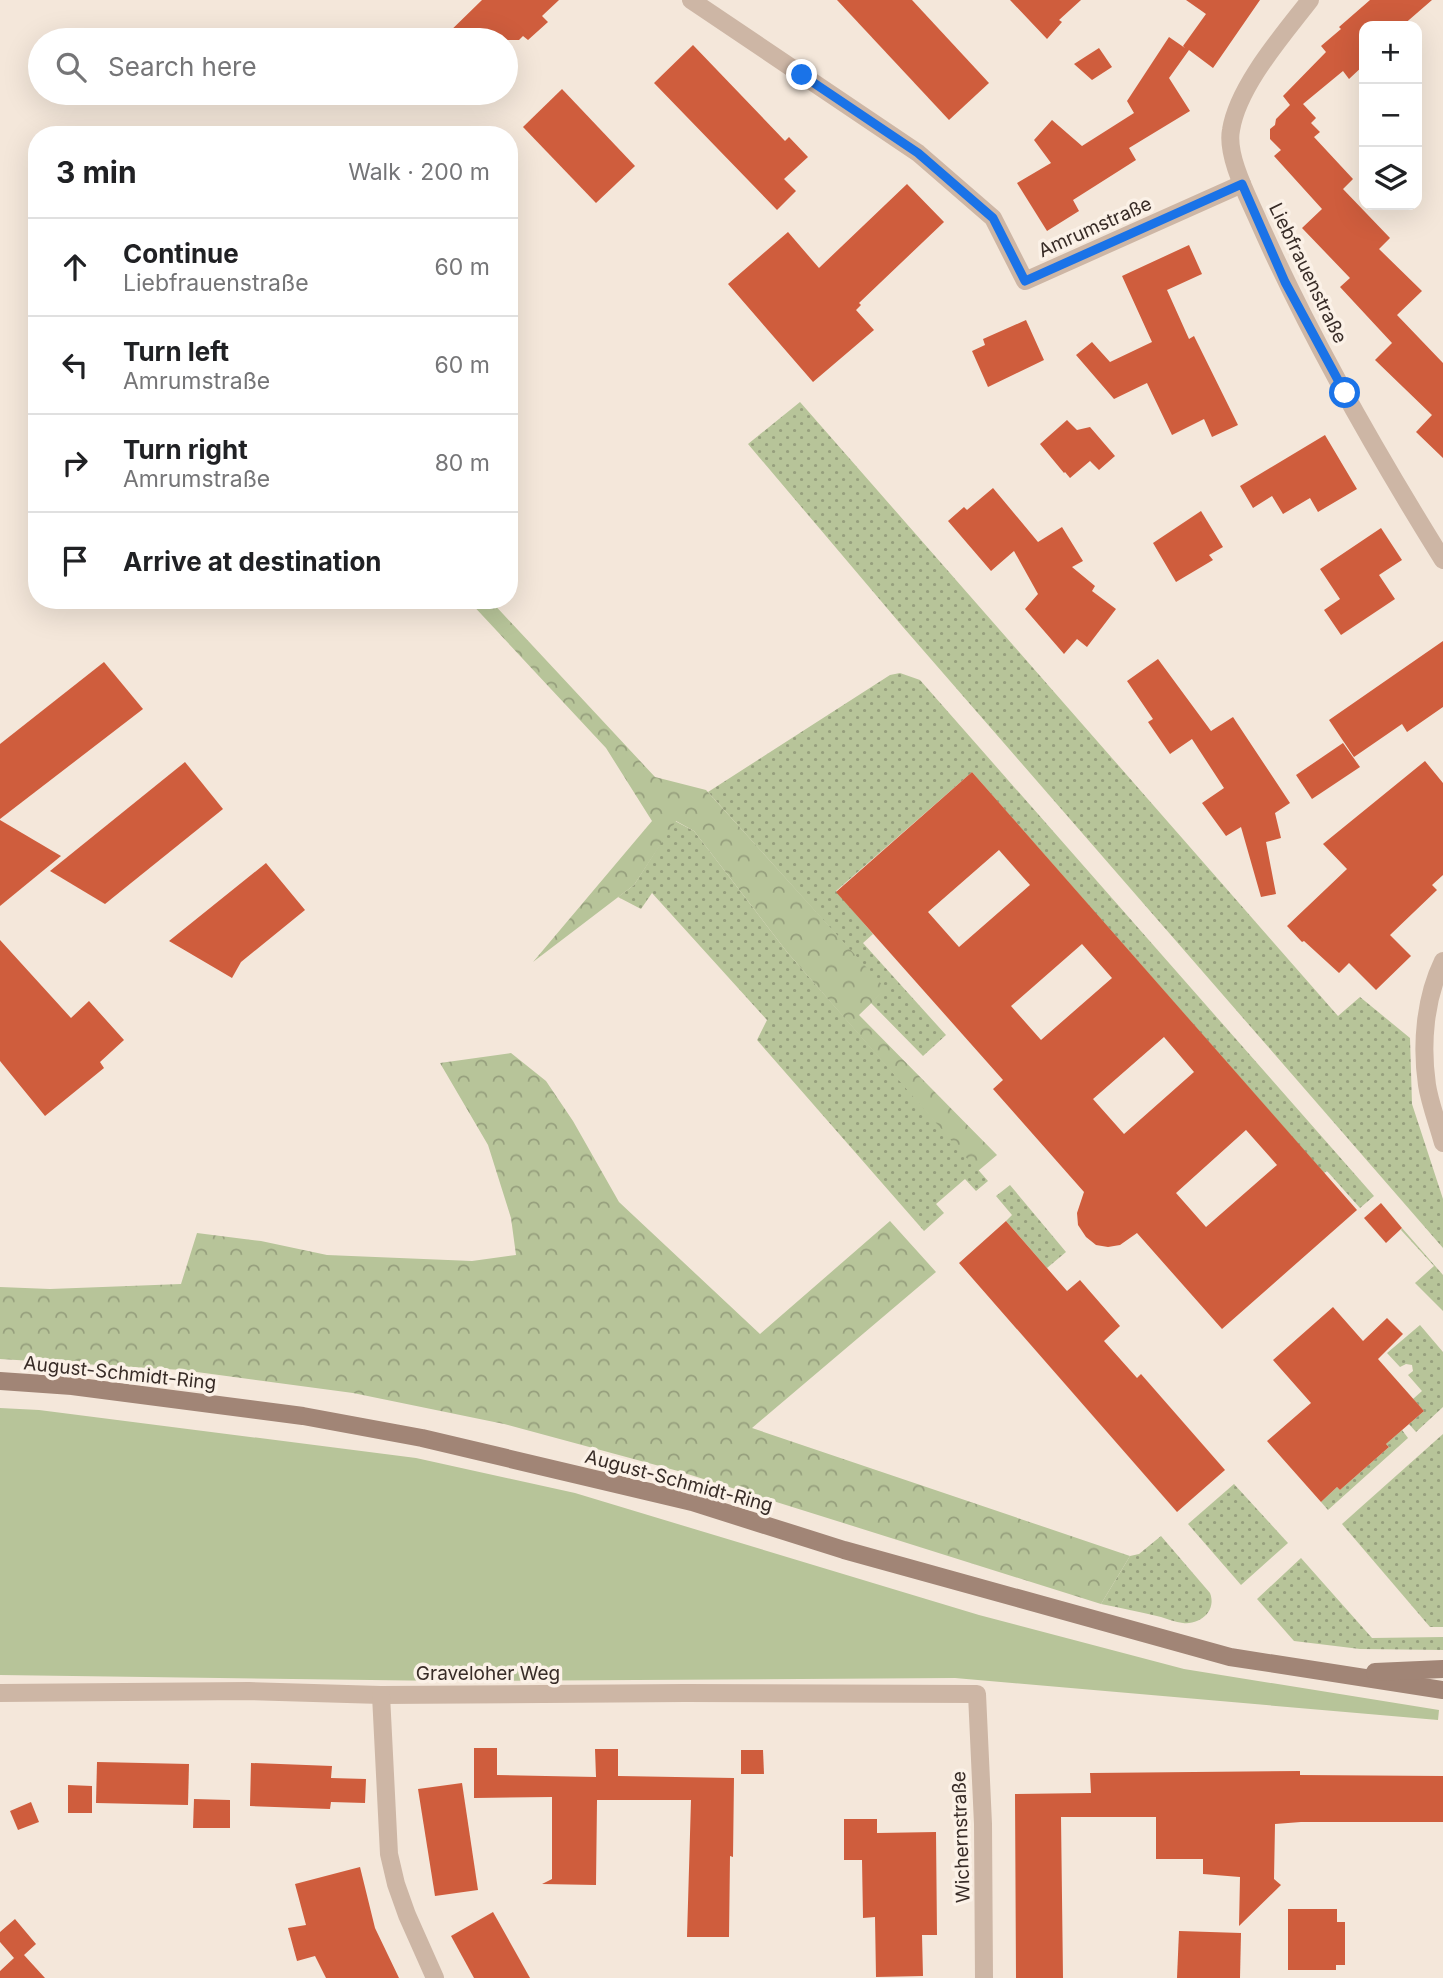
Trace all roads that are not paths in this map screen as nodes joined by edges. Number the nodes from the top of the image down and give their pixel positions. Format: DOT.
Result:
graph roads {
  1 [pos="691,0"];
  2 [pos="1310,0"];
  3 [pos="1242,184"];
  4 [pos="1443,560"];
  5 [pos="1443,961"];
  6 [pos="1443,1143"];
  7 [pos="0,1381"];
  8 [pos="1443,1669"];
  9 [pos="1337,1674"];
  10 [pos="1443,1690"];
  11 [pos="0,1693"];
  12 [pos="381,1695"];
  13 [pos="977,1695"];
  14 [pos="435,1978"];
  15 [pos="984,1978"];
  1 -- 3 [label="street, Amrumstraße"];
  2 -- 3 [label="street, Liebfrauenstraße"];
  3 -- 4 [label="street, Liebfrauenstraße"];
  5 -- 6 [label="street"];
  7 -- 9 [label="main road, August-Schmidt-Ring"];
  8 -- 9 [label="main road, August-Schmidt-Ring"];
  9 -- 10 [label="main road, August-Schmidt-Ring"];
  11 -- 12 [label="street, Graveloher Weg"];
  12 -- 13 [label="street, Graveloher Weg"];
  12 -- 14 [label="street"];
  13 -- 15 [label="street, Wichernstraße"];
}
